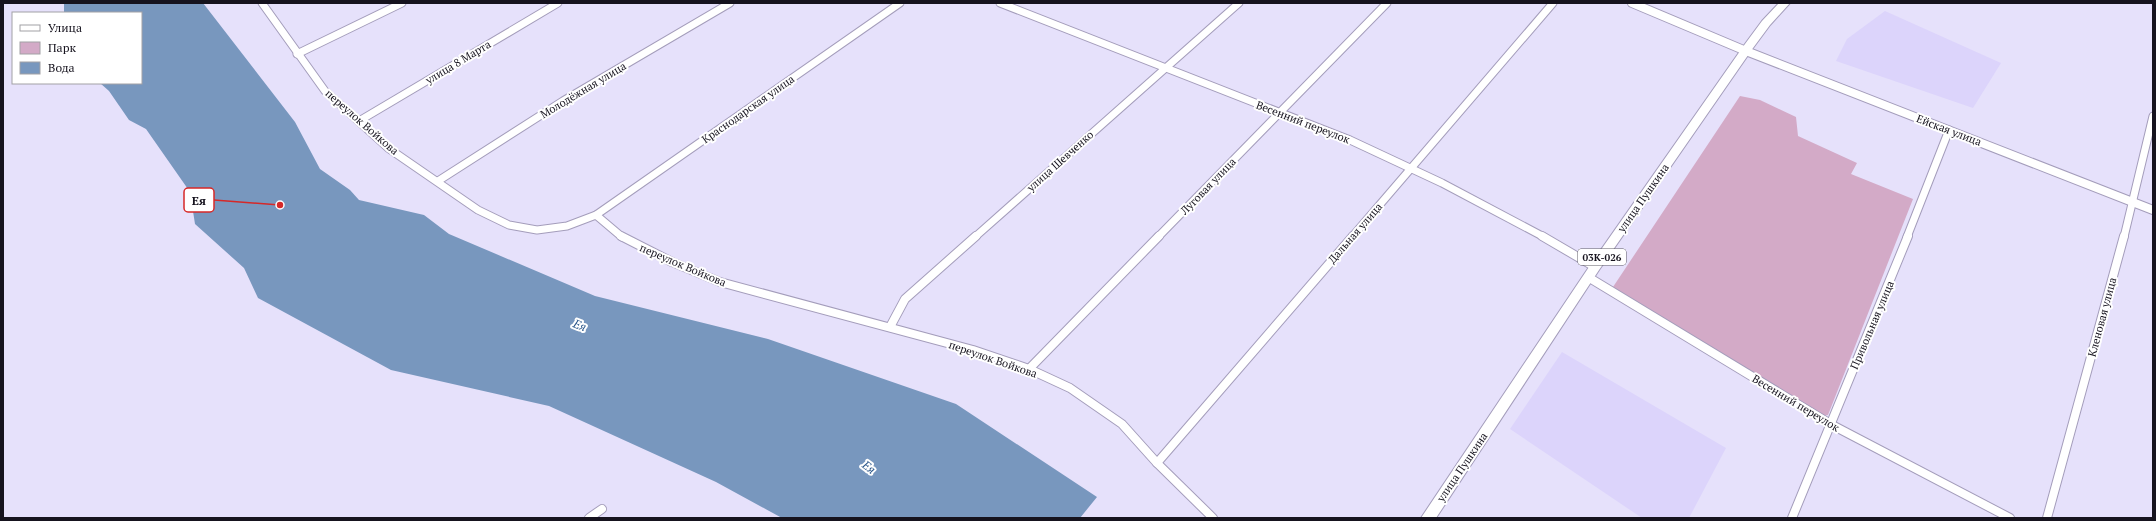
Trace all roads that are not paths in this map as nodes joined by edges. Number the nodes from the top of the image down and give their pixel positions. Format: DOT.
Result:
graph roads {
  1 [pos="262,3"];
  2 [pos="402,3"];
  3 [pos="558,3"];
  4 [pos="730,3"];
  5 [pos="900,3"];
  6 [pos="1000,3"];
  7 [pos="1239,3"];
  8 [pos="1387,3"];
  9 [pos="1553,3"];
  10 [pos="1632,3"];
  11 [pos="1785,3"];
  12 [pos="1746,51"];
  13 [pos="297,54"];
  14 [pos="1166,67"];
  15 [pos="1279,114"];
  16 [pos="2153,116"];
  17 [pos="359,121"];
  18 [pos="1949,130"];
  19 [pos="1412,168"];
  20 [pos="438,181"];
  21 [pos="2133,202"];
  22 [pos="2153,210"];
  23 [pos="596,215"];
  24 [pos="1591,272"];
  25 [pos="890,327"];
  26 [pos="1029,370"];
  27 [pos="1832,425"];
  28 [pos="1157,463"];
  29 [pos="602,509"];
  30 [pos="589,518"];
  31 [pos="1213,518"];
  32 [pos="1428,518"];
  33 [pos="1792,518"];
  34 [pos="2010,518"];
  35 [pos="2047,518"];
  1 -- 13 [label="street, переулок Войкова"];
  2 -- 13 [label="street"];
  3 -- 17 [label="street, улица 8 Марта"];
  4 -- 20 [label="street, Молодёжная улица"];
  5 -- 23 [label="street, Краснодарская улица"];
  6 -- 14 [label="street, Весенний переулок"];
  7 -- 14 [label="street, улица Шевченко"];
  8 -- 15 [label="street, Луговая улица"];
  9 -- 19 [label="street, Дальная улица"];
  10 -- 12 [label="street, Ейская улица"];
  11 -- 12 [label="main road, улица Пушкина / 03К-026"];
  12 -- 18 [label="street, Ейская улица"];
  12 -- 24 [label="main road, улица Пушкина / 03К-026"];
  13 -- 17 [label="street, переулок Войкова"];
  14 -- 15 [label="street, Весенний переулок"];
  14 -- 25 [label="street, улица Шевченко"];
  15 -- 19 [label="street, Весенний переулок"];
  15 -- 26 [label="street, Луговая улица"];
  16 -- 21 [label="street, Кленовая улица"];
  17 -- 20 [label="street, переулок Войкова"];
  18 -- 21 [label="street, Ейская улица"];
  18 -- 27 [label="street, Привольная улица"];
  19 -- 24 [label="street, Весенний переулок"];
  19 -- 28 [label="street, Дальная улица"];
  20 -- 23 [label="street, переулок Войкова"];
  21 -- 22 [label="street, Ейская улица"];
  21 -- 35 [label="street, Кленовая улица"];
  23 -- 25 [label="street, переулок Войкова"];
  24 -- 27 [label="street, Весенний переулок"];
  24 -- 32 [label="main road, улица Пушкина / 03К-026"];
  25 -- 26 [label="street, переулок Войкова"];
  26 -- 28 [label="street, переулок Войкова"];
  27 -- 33 [label="street, Привольная улица"];
  27 -- 34 [label="street, Весенний переулок"];
  28 -- 31 [label="street, переулок Войкова"];
  29 -- 30 [label="street"];
}
